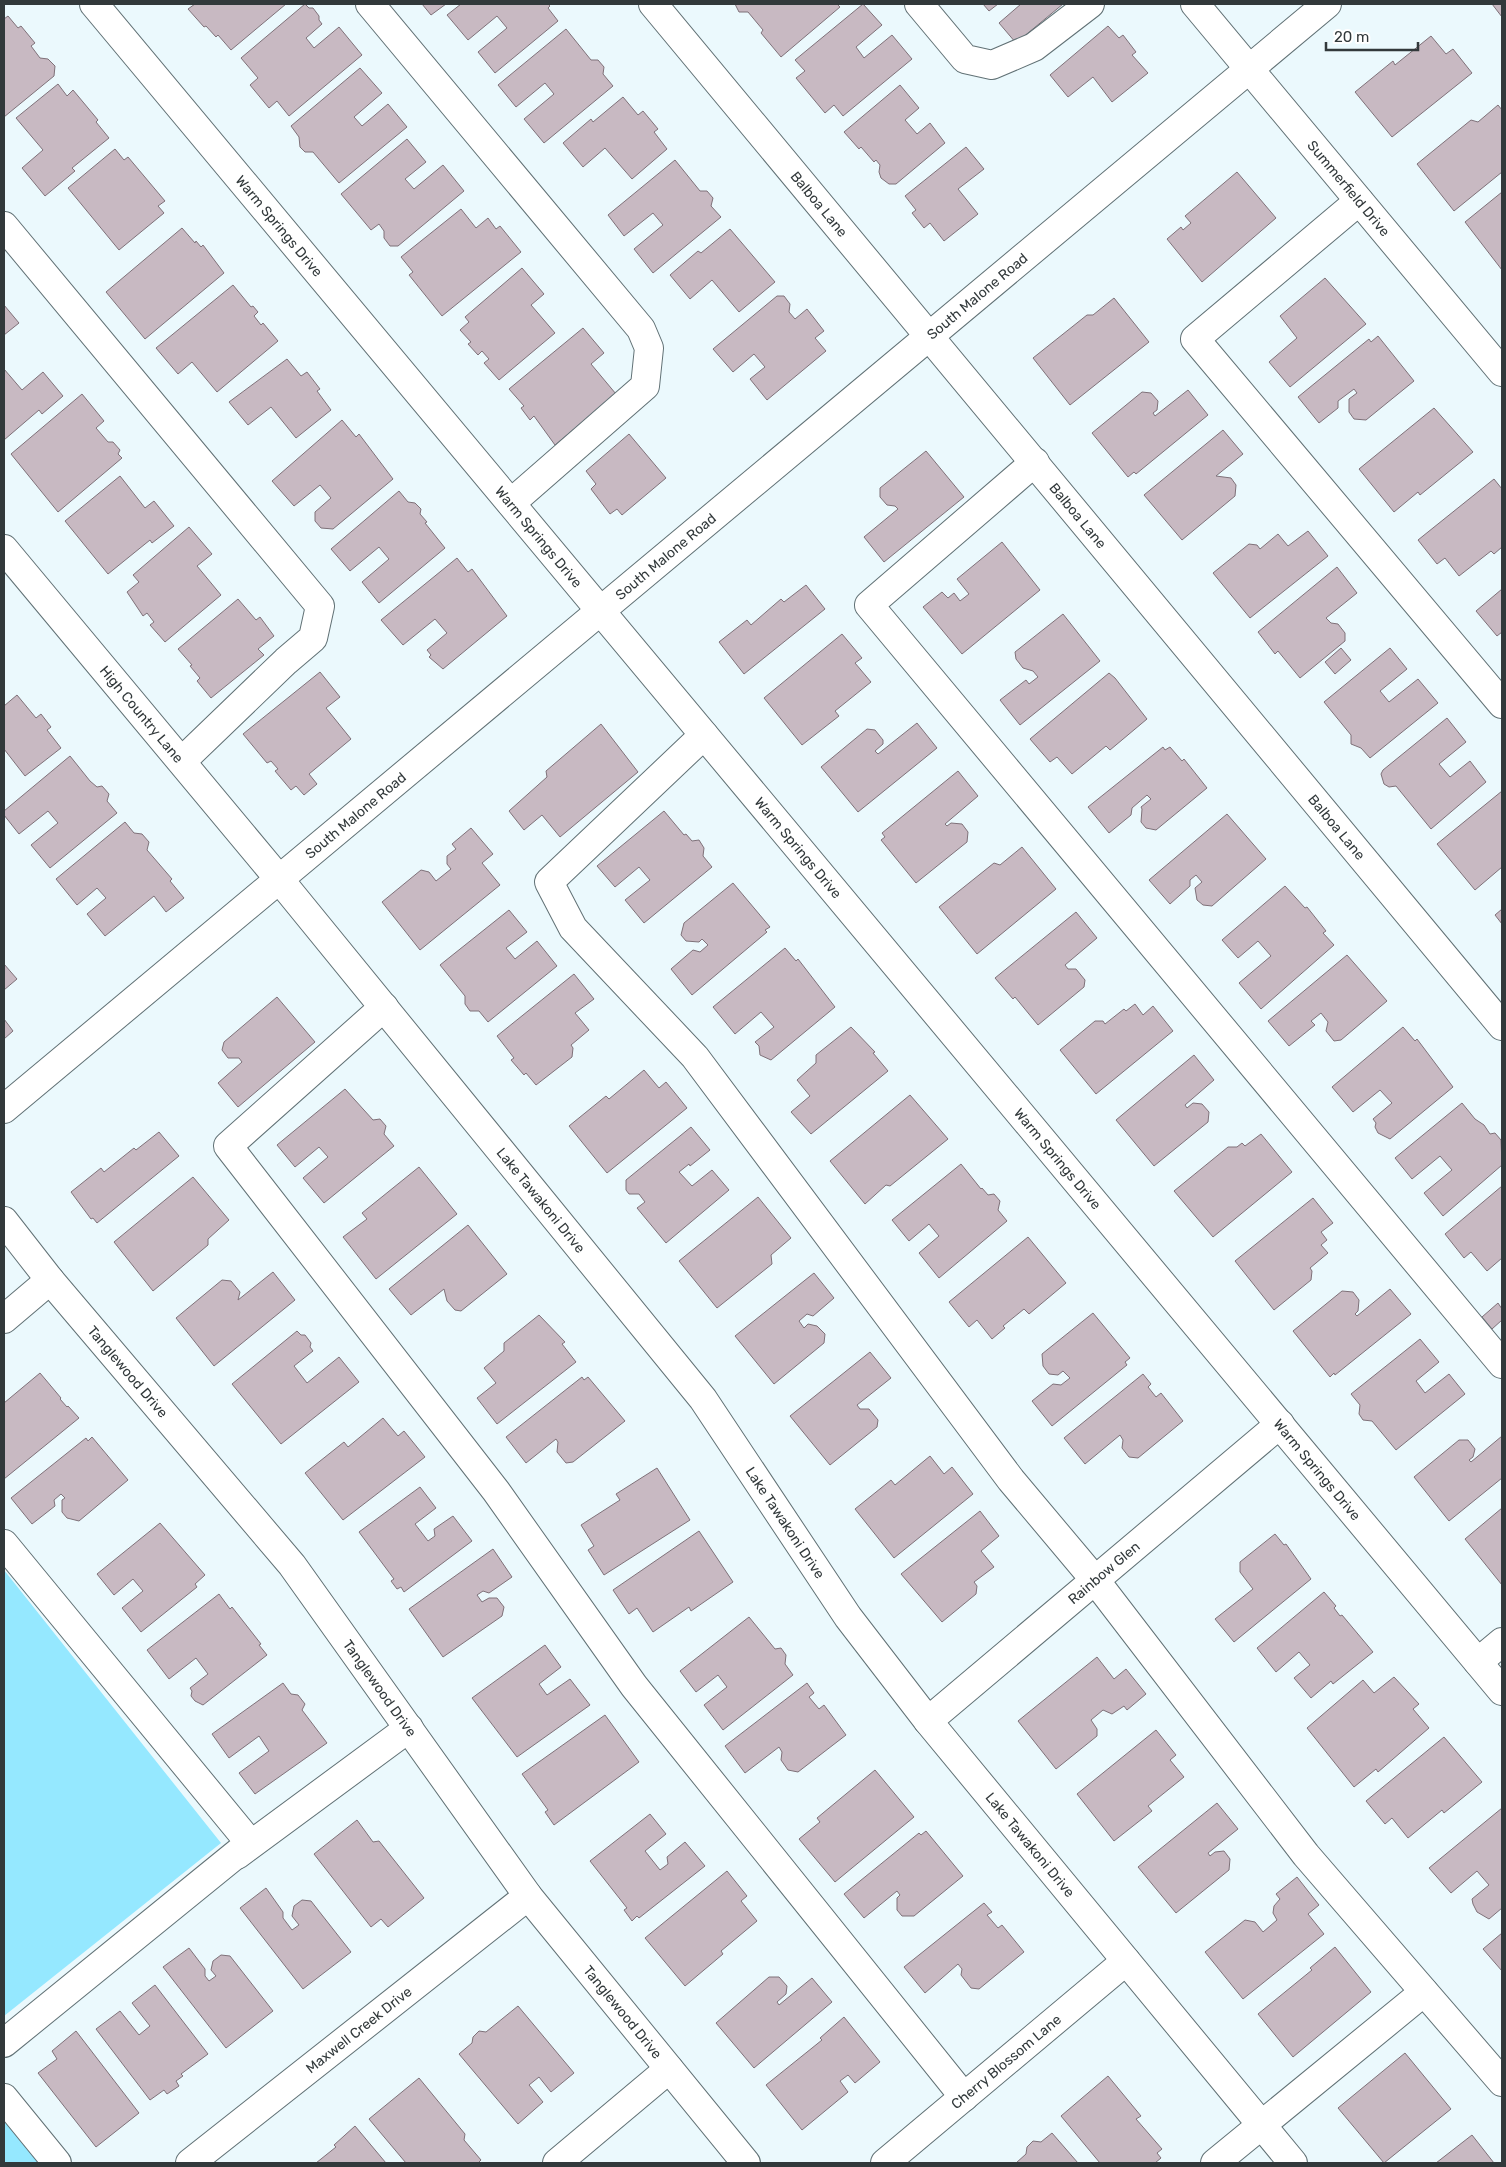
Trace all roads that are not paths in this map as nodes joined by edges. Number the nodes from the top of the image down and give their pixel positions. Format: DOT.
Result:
graph roads {
  1 [pos="94,4"];
  2 [pos="370,4"];
  3 [pos="653,4"];
  4 [pos="919,4"];
  5 [pos="1090,4"];
  6 [pos="1195,4"];
  7 [pos="1327,4"];
  8 [pos="1249,69"];
  9 [pos="1360,201"];
  10 [pos="4,226"];
  11 [pos="930,335"];
  12 [pos="1502,372"];
  13 [pos="1035,462"];
  14 [pos="511,503"];
  15 [pos="4,549"];
  16 [pos="601,611"];
  17 [pos="1502,704"];
  18 [pos="704,735"];
  19 [pos="182,761"];
  20 [pos="280,879"];
  21 [pos="384,1007"];
  22 [pos="1502,1026"];
  23 [pos="4,1109"];
  24 [pos="4,1221"];
  25 [pos="50,1280"];
  26 [pos="4,1319"];
  27 [pos="1502,1364"];
  28 [pos="1280,1424"];
  29 [pos="4,1544"];
  30 [pos="1094,1580"];
  31 [pos="1502,1642"];
  32 [pos="1478,1662"];
  33 [pos="1502,1690"];
  34 [pos="928,1721"];
  35 [pos="409,1728"];
  36 [pos="234,1856"];
  37 [pos="528,1896"];
  38 [pos="1126,1961"];
  39 [pos="1424,1992"];
  40 [pos="4,2043"];
  41 [pos="669,2069"];
  42 [pos="1502,2082"];
  43 [pos="964,2097"];
  44 [pos="4,2098"];
  45 [pos="1261,2125"];
  46 [pos="57,2163"];
  47 [pos="190,2163"];
  48 [pos="557,2163"];
  49 [pos="746,2163"];
  50 [pos="885,2163"];
  51 [pos="1215,2163"];
  52 [pos="1293,2163"];
  1 -- 14 [label="street, Warm Springs Drive"];
  2 -- 14 [label="street"];
  3 -- 11 [label="street, Balboa Lane"];
  4 -- 5 [label="street"];
  6 -- 8 [label="street, Summerfield Drive"];
  7 -- 8 [label="street, South Malone Road"];
  8 -- 9 [label="street, Summerfield Drive"];
  8 -- 11 [label="street, South Malone Road"];
  9 -- 12 [label="street, Summerfield Drive"];
  9 -- 17 [label="street"];
  10 -- 19 [label="street"];
  11 -- 13 [label="street, Balboa Lane"];
  11 -- 16 [label="street, South Malone Road"];
  13 -- 22 [label="street, Balboa Lane"];
  13 -- 27 [label="street"];
  14 -- 16 [label="street, Warm Springs Drive"];
  15 -- 19 [label="street, High Country Lane"];
  16 -- 18 [label="street, Warm Springs Drive"];
  16 -- 20 [label="street, South Malone Road"];
  18 -- 28 [label="street, Warm Springs Drive"];
  18 -- 30 [label="street"];
  19 -- 20 [label="street, High Country Lane"];
  20 -- 21 [label="street, Lake Tawakoni Drive"];
  20 -- 23 [label="street, South Malone Road"];
  21 -- 34 [label="street, Lake Tawakoni Drive"];
  21 -- 43 [label="street"];
  24 -- 25 [label="street, Tanglewood Drive"];
  25 -- 26 [label="street"];
  25 -- 35 [label="street, Tanglewood Drive"];
  28 -- 30 [label="street, Rainbow Glen"];
  28 -- 32 [label="street, Warm Springs Drive"];
  29 -- 36 [label="street"];
  30 -- 34 [label="street, Rainbow Glen"];
  30 -- 39 [label="street"];
  31 -- 32 [label="street"];
  32 -- 33 [label="street, Warm Springs Drive"];
  34 -- 38 [label="street, Lake Tawakoni Drive"];
  35 -- 36 [label="street"];
  35 -- 37 [label="street, Tanglewood Drive"];
  36 -- 40 [label="street"];
  37 -- 41 [label="street, Tanglewood Drive"];
  37 -- 47 [label="street, Maxwell Creek Drive"];
  38 -- 43 [label="street, Cherry Blossom Lane"];
  38 -- 45 [label="street, Lake Tawakoni Drive"];
  39 -- 42 [label="street"];
  39 -- 45 [label="street"];
  41 -- 48 [label="street"];
  41 -- 49 [label="street, Tanglewood Drive"];
  43 -- 50 [label="street, Cherry Blossom Lane"];
  44 -- 46 [label="street"];
  45 -- 51 [label="street"];
  45 -- 52 [label="street, Lake Tawakoni Drive"];
}
